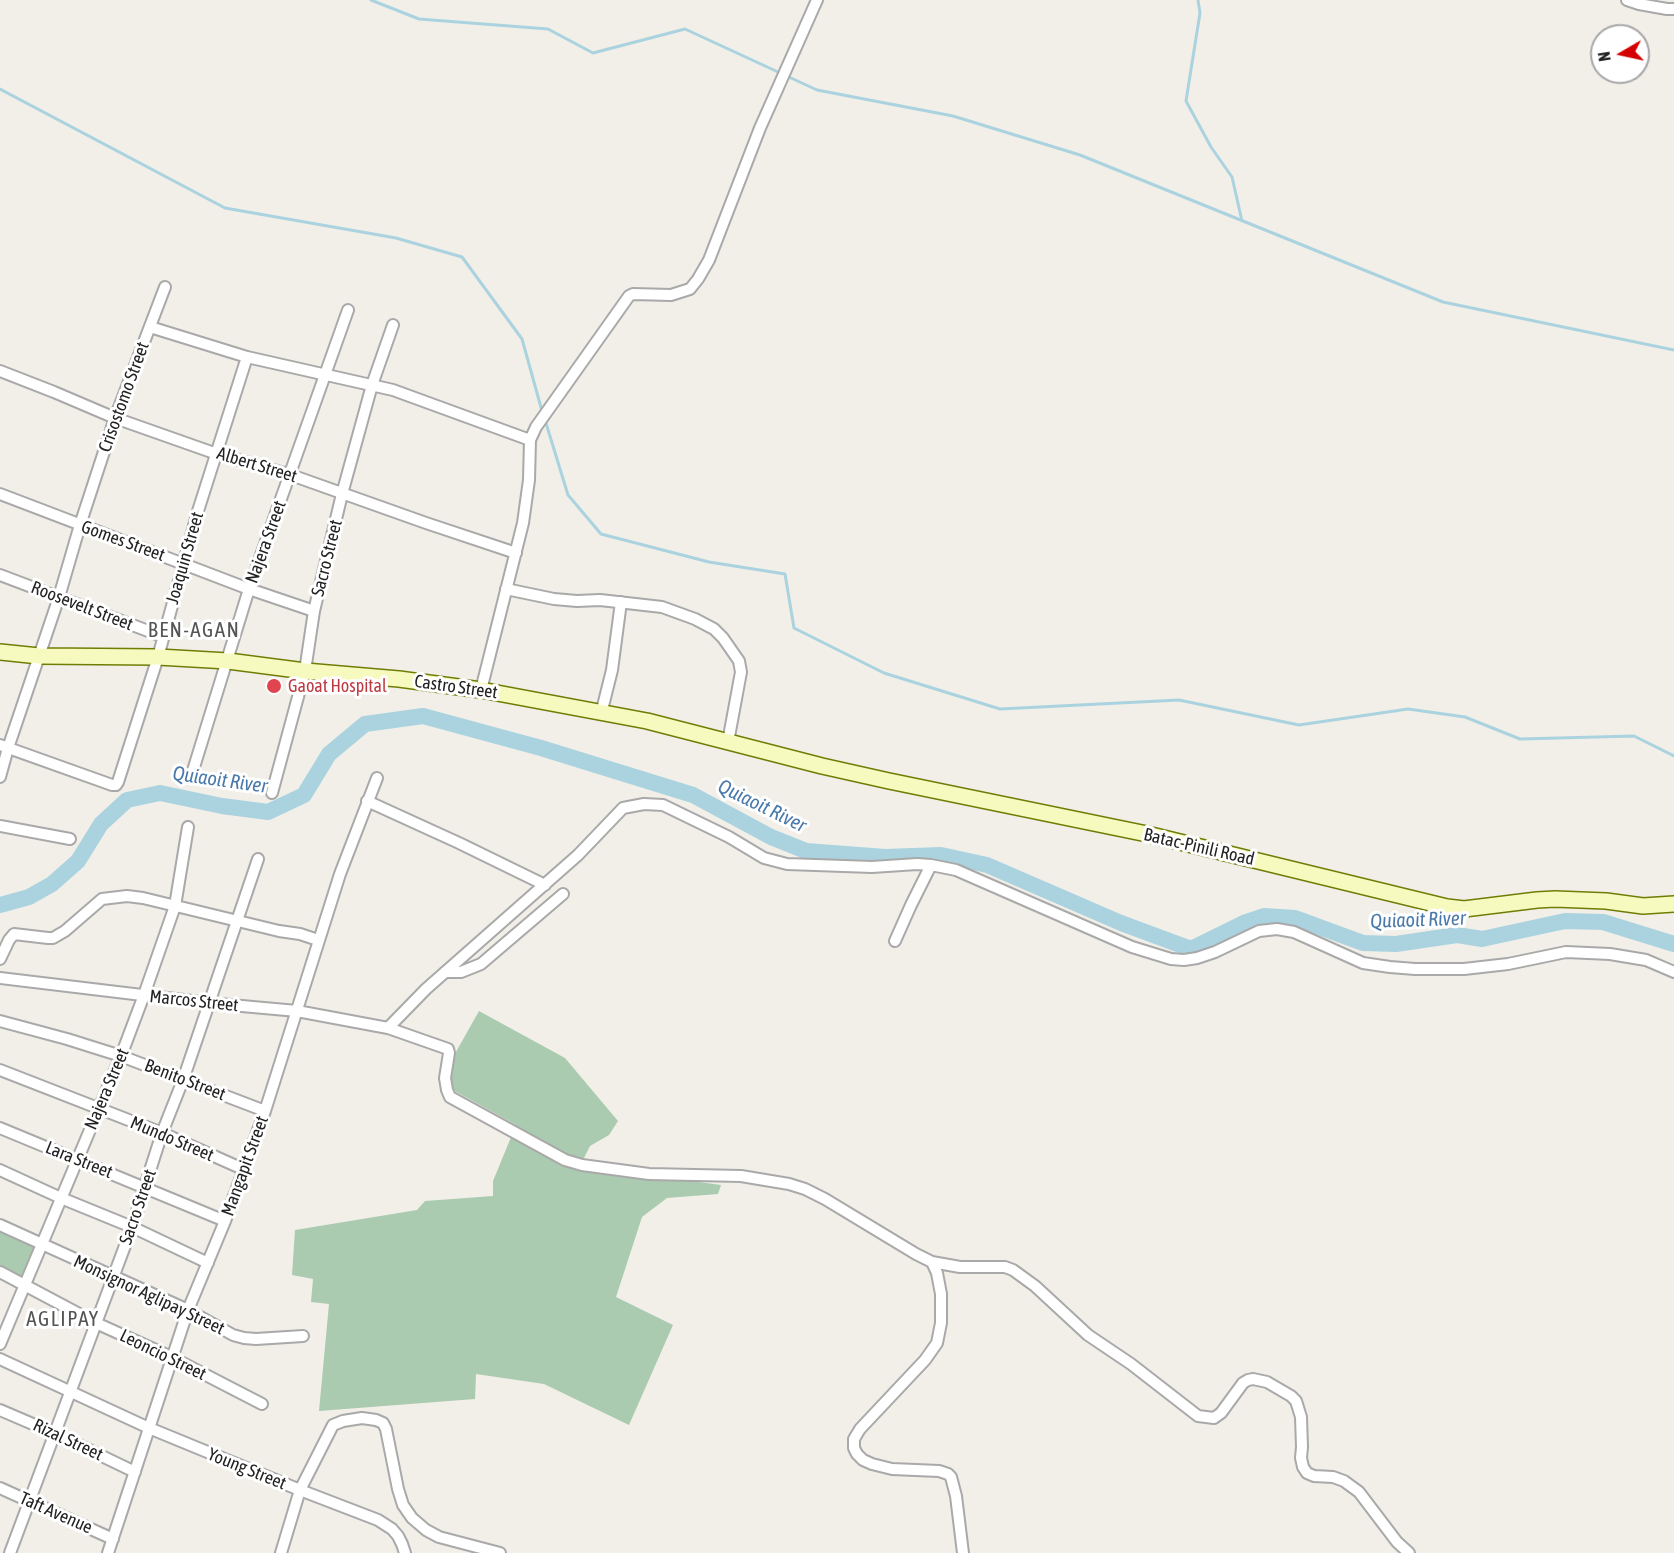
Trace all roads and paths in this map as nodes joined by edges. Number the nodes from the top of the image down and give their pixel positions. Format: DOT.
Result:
graph roads {
  1 [pos="817,0"];
  2 [pos="1627,0"];
  3 [pos="1674,9"];
  4 [pos="165,287"];
  5 [pos="348,310"];
  6 [pos="393,325"];
  7 [pos="150,327"];
  8 [pos="247,357"];
  9 [pos="0,371"];
  10 [pos="324,375"];
  11 [pos="372,385"];
  12 [pos="115,418"];
  13 [pos="530,440"];
  14 [pos="217,454"];
  15 [pos="291,475"];
  16 [pos="0,494"];
  17 [pos="342,494"];
  18 [pos="80,525"];
  19 [pos="516,553"];
  20 [pos="184,563"];
  21 [pos="0,575"];
  22 [pos="249,589"];
  23 [pos="506,589"];
  24 [pos="59,597"];
  25 [pos="621,602"];
  26 [pos="314,611"];
  27 [pos="164,637"];
  28 [pos="0,652"];
  29 [pos="39,656"];
  30 [pos="158,657"];
  31 [pos="228,661"];
  32 [pos="305,670"];
  33 [pos="481,690"];
  34 [pos="601,714"];
  35 [pos="728,742"];
  36 [pos="4,747"];
  37 [pos="0,777"];
  38 [pos="191,777"];
  39 [pos="377,778"];
  40 [pos="272,793"];
  41 [pos="367,801"];
  42 [pos="0,826"];
  43 [pos="188,826"];
  44 [pos="70,839"];
  45 [pos="258,859"];
  46 [pos="932,865"];
  47 [pos="545,885"];
  48 [pos="563,894"];
  49 [pos="1674,904"];
  50 [pos="176,906"];
  51 [pos="238,921"];
  52 [pos="318,940"];
  53 [pos="895,941"];
  54 [pos="0,959"];
  55 [pos="445,972"];
  56 [pos="1674,972"];
  57 [pos="0,978"];
  58 [pos="144,995"];
  59 [pos="209,1003"];
  60 [pos="297,1011"];
  61 [pos="0,1021"];
  62 [pos="388,1028"];
  63 [pos="121,1056"];
  64 [pos="0,1070"];
  65 [pos="183,1080"];
  66 [pos="98,1108"];
  67 [pos="265,1111"];
  68 [pos="0,1128"];
  69 [pos="162,1133"];
  70 [pos="78,1160"];
  71 [pos="243,1169"];
  72 [pos="0,1170"];
  73 [pos="146,1188"];
  74 [pos="61,1198"];
  75 [pos="225,1221"];
  76 [pos="0,1225"];
  77 [pos="132,1227"];
  78 [pos="43,1245"];
  79 [pos="932,1262"];
  80 [pos="208,1263"];
  81 [pos="0,1272"];
  82 [pos="114,1277"];
  83 [pos="25,1285"];
  84 [pos="188,1310"];
  85 [pos="96,1323"];
  86 [pos="303,1336"];
  87 [pos="0,1344"];
  88 [pos="171,1357"];
  89 [pos="0,1359"];
  90 [pos="71,1391"];
  91 [pos="262,1404"];
  92 [pos="0,1410"];
  93 [pos="149,1428"];
  94 [pos="56,1434"];
  95 [pos="135,1472"];
  96 [pos="0,1488"];
  97 [pos="300,1490"];
  98 [pos="29,1501"];
  99 [pos="113,1539"];
  100 [pos="10,1553"];
  101 [pos="108,1553"];
  102 [pos="281,1553"];
  103 [pos="405,1553"];
  104 [pos="500,1553"];
  105 [pos="963,1553"];
  106 [pos="1409,1553"];
  1 -- 13 [label="street"];
  2 -- 3 [label="street"];
  4 -- 7 [label="street"];
  5 -- 10 [label="street, Najera Street"];
  6 -- 11 [label="street, Sacro Street"];
  7 -- 8 [label="street, Crisostomo Street"];
  7 -- 12 [label="street, Crisostomo Street"];
  8 -- 10 [label="street, Crisostomo Street"];
  8 -- 14 [label="street, Joaquin Street"];
  9 -- 12 [label="street, Albert Street"];
  10 -- 11 [label="street, Crisostomo Street"];
  10 -- 15 [label="street, Najera Street"];
  11 -- 13 [label="street, Crisostomo Street"];
  11 -- 17 [label="street, Sacro Street"];
  12 -- 14 [label="street, Albert Street"];
  12 -- 18 [label="street, Crisostomo Street"];
  13 -- 19 [label="street"];
  14 -- 15 [label="street, Albert Street"];
  14 -- 20 [label="street, Joaquin Street"];
  15 -- 17 [label="street, Albert Street"];
  15 -- 22 [label="street, Najera Street"];
  16 -- 18 [label="street, Gomes Street"];
  17 -- 19 [label="street, Albert Street"];
  17 -- 26 [label="street, Sacro Street"];
  18 -- 20 [label="street, Gomes Street"];
  18 -- 24 [label="street, Crisostomo Street"];
  19 -- 23 [label="street"];
  20 -- 22 [label="street, Gomes Street"];
  20 -- 27 [label="street, Joaquin Street"];
  21 -- 24 [label="street, Roosevelt Street"];
  22 -- 26 [label="street, Gomes Street"];
  22 -- 31 [label="street, Najera Street"];
  23 -- 25 [label="street"];
  23 -- 33 [label="street"];
  24 -- 27 [label="street, Roosevelt Street"];
  24 -- 29 [label="street, Crisostomo Street"];
  25 -- 34 [label="street"];
  25 -- 35 [label="street"];
  26 -- 32 [label="street, Sacro Street"];
  27 -- 30 [label="street, Joaquin Street"];
  28 -- 29 [label="main road, Castro Street"];
  29 -- 30 [label="main road, Castro Street"];
  29 -- 36 [label="street, Crisostomo Street"];
  30 -- 31 [label="main road, Castro Street"];
  30 -- 36 [label="street, Joaquin Street"];
  31 -- 32 [label="main road, Castro Street"];
  31 -- 38 [label="street, Najera Street"];
  32 -- 33 [label="main road, Castro Street"];
  32 -- 40 [label="street, Sacro Street"];
  33 -- 34 [label="main road, Castro Street"];
  34 -- 35 [label="main road, Castro Street"];
  35 -- 49 [label="main road, Batac-Pinili Road"];
  36 -- 37 [label="street, Crisostomo Street"];
  39 -- 41 [label="street, Mangapit Street"];
  41 -- 47 [label="street"];
  41 -- 52 [label="street, Mangapit Street"];
  42 -- 44 [label="street"];
  43 -- 50 [label="street, Najera Street"];
  45 -- 51 [label="street, Sacro Street"];
  46 -- 47 [label="street"];
  46 -- 53 [label="street"];
  46 -- 56 [label="street"];
  47 -- 55 [label="street"];
  48 -- 55 [label="street"];
  50 -- 51 [label="street"];
  50 -- 54 [label="street"];
  50 -- 58 [label="street, Najera Street"];
  51 -- 52 [label="street"];
  51 -- 59 [label="street, Sacro Street"];
  52 -- 60 [label="street, Mangapit Street"];
  55 -- 62 [label="street"];
  57 -- 58 [label="street, Marcos Street"];
  58 -- 59 [label="street, Marcos Street"];
  58 -- 63 [label="street, Najera Street"];
  59 -- 60 [label="street, Marcos Street"];
  59 -- 65 [label="street, Sacro Street"];
  60 -- 62 [label="street, Marcos Street"];
  60 -- 67 [label="street, Mangapit Street"];
  61 -- 63 [label="street, Benito Street"];
  62 -- 79 [label="street, Marcos Street"];
  63 -- 65 [label="street, Benito Street"];
  63 -- 66 [label="street, Najera Street"];
  64 -- 66 [label="street, Mundo Street"];
  65 -- 67 [label="street, Benito Street"];
  65 -- 69 [label="street, Sacro Street"];
  66 -- 69 [label="street, Mundo Street"];
  66 -- 70 [label="street, Najera Street"];
  67 -- 71 [label="street, Mangapit Street"];
  68 -- 70 [label="street, Lara Street"];
  69 -- 71 [label="street, Mundo Street"];
  69 -- 73 [label="street, Sacro Street"];
  70 -- 73 [label="street, Lara Street"];
  70 -- 74 [label="street, Najera Street"];
  71 -- 75 [label="street, Mangapit Street"];
  72 -- 74 [label="street"];
  73 -- 75 [label="street, Lara Street"];
  73 -- 77 [label="street, Sacro Street"];
  74 -- 77 [label="street"];
  74 -- 78 [label="street, Najera Street"];
  75 -- 80 [label="street, Mangapit Street"];
  76 -- 78 [label="street, Monsignor Aglipay Street"];
  77 -- 80 [label="street"];
  77 -- 82 [label="street, Sacro Street"];
  78 -- 82 [label="street, Monsignor Aglipay Street"];
  78 -- 83 [label="street, Najera Street"];
  79 -- 105 [label="street"];
  79 -- 106 [label="street"];
  80 -- 84 [label="street, Mangapit Street"];
  81 -- 83 [label="street, Leoncio Street"];
  82 -- 84 [label="street, Monsignor Aglipay Street"];
  82 -- 85 [label="street, Sacro Street"];
  83 -- 85 [label="street, Leoncio Street"];
  83 -- 87 [label="street, Najera Street"];
  84 -- 86 [label="street, Monsignor Aglipay Street"];
  84 -- 88 [label="street, Mangapit Street"];
  85 -- 88 [label="street, Leoncio Street"];
  85 -- 90 [label="street, Sacro Street"];
  88 -- 91 [label="street, Leoncio Street"];
  88 -- 93 [label="street, Mangapit Street"];
  89 -- 90 [label="street, Young Street"];
  90 -- 93 [label="street, Young Street"];
  90 -- 94 [label="street, Sacro Street"];
  92 -- 94 [label="street, Rizal Street"];
  93 -- 95 [label="street, Mangapit Street"];
  93 -- 97 [label="street, Young Street"];
  94 -- 95 [label="street, Rizal Street"];
  94 -- 98 [label="street, Sacro Street"];
  95 -- 99 [label="street, Mangapit Street"];
  96 -- 98 [label="street, Taft Avenue"];
  97 -- 102 [label="street"];
  97 -- 103 [label="street"];
  97 -- 104 [label="street, Young Street"];
  98 -- 99 [label="street, Taft Avenue"];
  98 -- 100 [label="street, Sacro Street"];
  99 -- 101 [label="street, Mangapit Street"];
}
